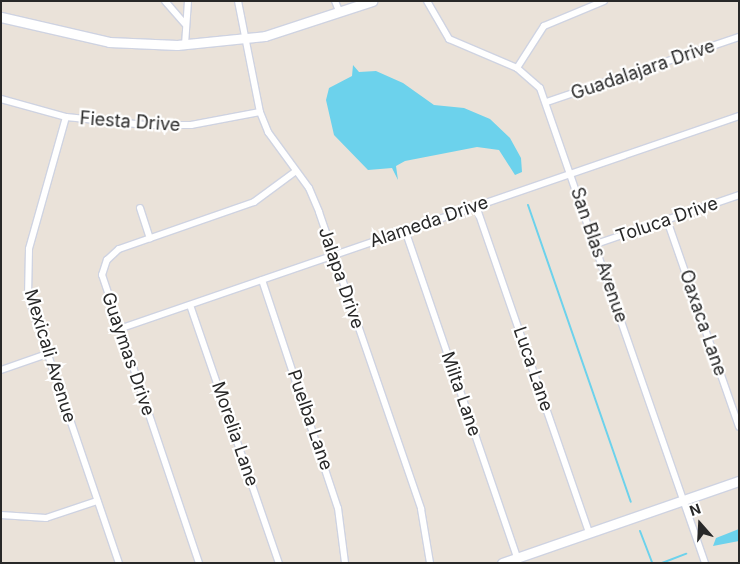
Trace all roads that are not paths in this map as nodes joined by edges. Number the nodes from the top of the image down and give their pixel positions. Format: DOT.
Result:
graph roads {
  1 [pos="164,1"];
  2 [pos="188,1"];
  3 [pos="238,1"];
  4 [pos="335,1"];
  5 [pos="372,1"];
  6 [pos="427,1"];
  7 [pos="604,1"];
  8 [pos="339,11"];
  9 [pos="1,16"];
  10 [pos="184,24"];
  11 [pos="739,37"];
  12 [pos="245,40"];
  13 [pos="185,44"];
  14 [pos="518,68"];
  15 [pos="1,99"];
  16 [pos="547,102"];
  17 [pos="260,112"];
  18 [pos="739,116"];
  19 [pos="66,117"];
  20 [pos="296,171"];
  21 [pos="571,173"];
  22 [pos="739,196"];
  23 [pos="476,206"];
  24 [pos="140,208"];
  25 [pos="668,220"];
  26 [pos="405,230"];
  27 [pos="150,238"];
  28 [pos="596,244"];
  29 [pos="333,255"];
  30 [pos="262,280"];
  31 [pos="190,304"];
  32 [pos="119,329"];
  33 [pos="47,354"];
  34 [pos="1,370"];
  35 [pos="739,427"];
  36 [pos="739,481"];
  37 [pos="683,500"];
  38 [pos="97,501"];
  39 [pos="1,515"];
  40 [pos="589,533"];
  41 [pos="517,557"];
  42 [pos="119,563"];
  43 [pos="199,563"];
  44 [pos="279,563"];
  45 [pos="345,563"];
  46 [pos="430,563"];
  47 [pos="502,563"];
  48 [pos="705,563"];
  1 -- 10 [label="street"];
  2 -- 10 [label="street"];
  3 -- 12 [label="street, Jalapa Drive"];
  4 -- 8 [label="street"];
  5 -- 8 [label="street"];
  6 -- 14 [label="street, San Blas Avenue"];
  7 -- 14 [label="street"];
  8 -- 12 [label="street"];
  9 -- 13 [label="street"];
  10 -- 13 [label="street"];
  11 -- 16 [label="street, Guadalajara Drive"];
  12 -- 13 [label="street"];
  12 -- 17 [label="street, Jalapa Drive"];
  14 -- 16 [label="street, San Blas Avenue"];
  15 -- 19 [label="street, Fiesta Drive"];
  16 -- 21 [label="street, San Blas Avenue"];
  17 -- 19 [label="street, Fiesta Drive"];
  17 -- 20 [label="street, Jalapa Drive"];
  18 -- 21 [label="street, Alameda Drive"];
  19 -- 33 [label="street, Mexicali Avenue"];
  20 -- 27 [label="street, Guaymas Drive"];
  20 -- 29 [label="street, Jalapa Drive"];
  21 -- 23 [label="street, Alameda Drive"];
  21 -- 28 [label="street, San Blas Avenue"];
  22 -- 25 [label="street, Toluca Drive"];
  23 -- 26 [label="street, Alameda Drive"];
  23 -- 40 [label="street, Luca Lane"];
  24 -- 27 [label="street"];
  25 -- 28 [label="street, Toluca Drive"];
  25 -- 35 [label="street, Oaxaca Lane"];
  26 -- 29 [label="street, Alameda Drive"];
  26 -- 41 [label="street, Milta Lane"];
  27 -- 32 [label="street, Guaymas Drive"];
  28 -- 37 [label="street, San Blas Avenue"];
  29 -- 30 [label="street, Alameda Drive"];
  29 -- 46 [label="street, Jalapa Drive"];
  30 -- 31 [label="street, Alameda Drive"];
  30 -- 45 [label="street, Puelba Lane"];
  31 -- 32 [label="street, Alameda Drive"];
  31 -- 44 [label="street, Morelia Lane"];
  32 -- 43 [label="street, Guaymas Drive"];
  33 -- 34 [label="street"];
  33 -- 38 [label="street, Mexicali Avenue"];
  36 -- 37 [label="street"];
  37 -- 40 [label="street"];
  37 -- 48 [label="street, San Blas Avenue"];
  38 -- 39 [label="street"];
  38 -- 42 [label="street, Mexicali Avenue"];
  40 -- 41 [label="street"];
  41 -- 47 [label="street"];
}
